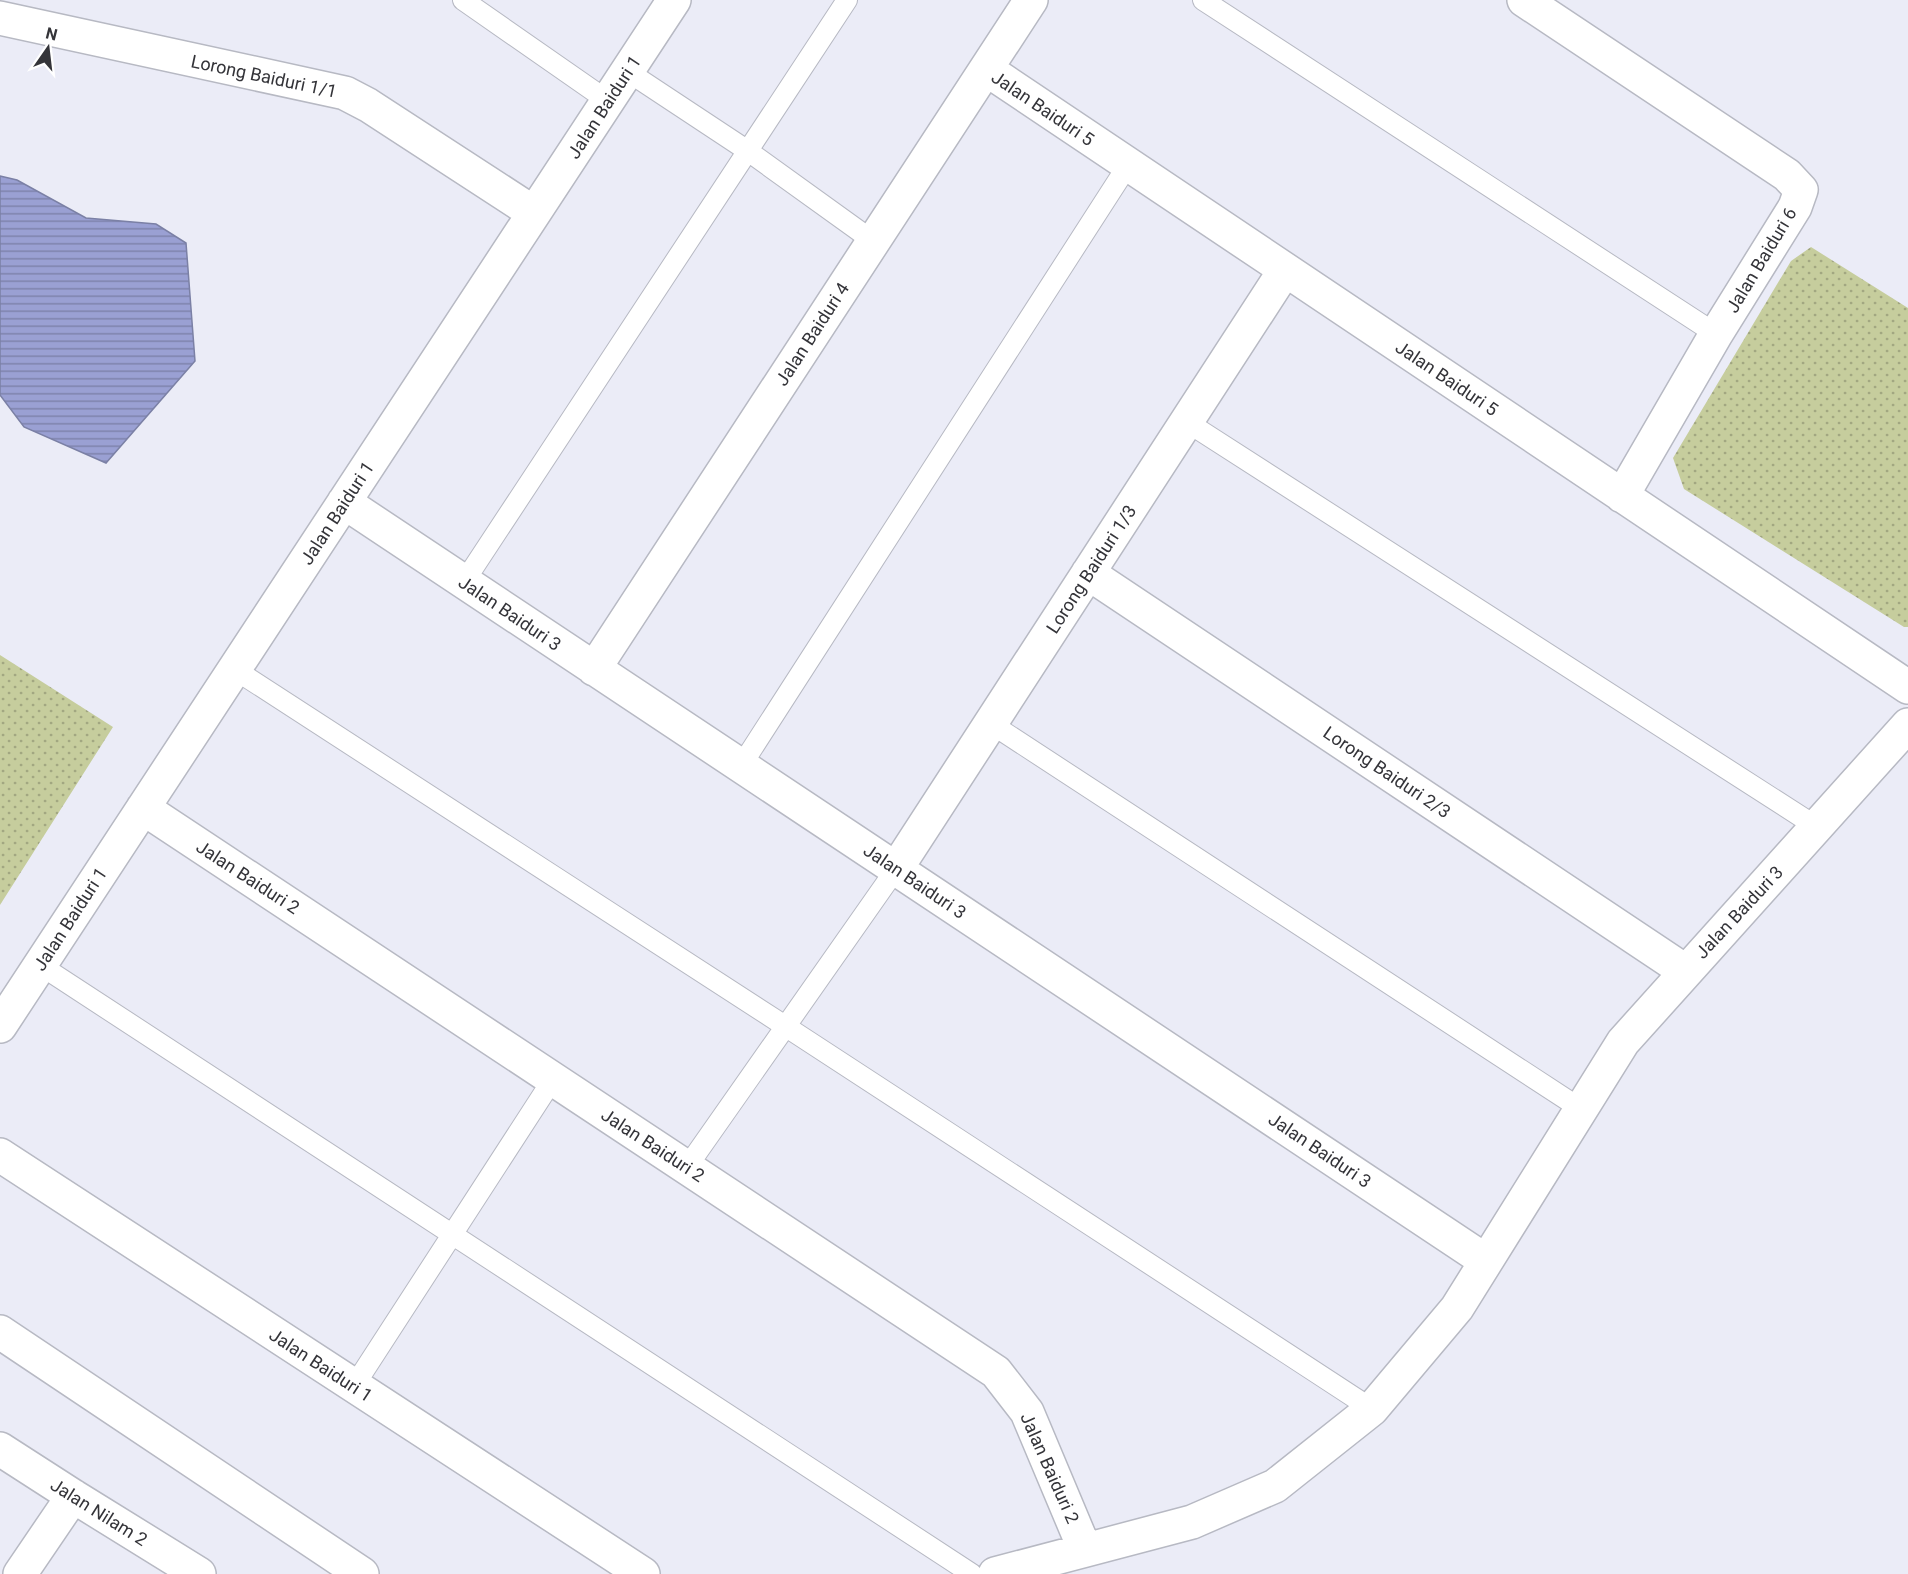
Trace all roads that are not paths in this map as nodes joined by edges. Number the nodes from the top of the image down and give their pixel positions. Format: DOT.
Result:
graph roads {
  1 [pos="463,0"];
  2 [pos="674,0"];
  3 [pos="847,0"];
  4 [pos="1031,0"];
  5 [pos="1203,0"];
  6 [pos="1524,0"];
  7 [pos="0,18"];
  8 [pos="986,69"];
  9 [pos="627,71"];
  10 [pos="608,101"];
  11 [pos="748,151"];
  12 [pos="1128,165"];
  13 [pos="534,213"];
  14 [pos="873,241"];
  15 [pos="1285,270"];
  16 [pos="1716,334"];
  17 [pos="1187,422"];
  18 [pos="1622,496"];
  19 [pos="344,502"];
  20 [pos="1088,573"];
  21 [pos="464,582"];
  22 [pos="234,669"];
  23 [pos="594,669"];
  24 [pos="1908,687"];
  25 [pos="990,723"];
  26 [pos="1908,725"];
  27 [pos="741,766"];
  28 [pos="143,808"];
  29 [pos="1817,827"];
  30 [pos="896,868"];
  31 [pos="40,964"];
  32 [pos="1685,971"];
  33 [pos="0,1026"];
  34 [pos="785,1026"];
  35 [pos="552,1079"];
  36 [pos="1581,1109"];
  37 [pos="0,1155"];
  38 [pos="687,1167"];
  39 [pos="452,1235"];
  40 [pos="1486,1261"];
  41 [pos="0,1332"];
  42 [pos="354,1386"];
  43 [pos="1372,1409"];
  44 [pos="0,1449"];
  45 [pos="72,1496"];
  46 [pos="1098,1557"];
  47 [pos="20,1574"];
  48 [pos="199,1574"];
  49 [pos="362,1574"];
  50 [pos="643,1574"];
  51 [pos="972,1574"];
  52 [pos="995,1574"];
  1 -- 10 [label="lane"];
  2 -- 9 [label="street, Jalan Baiduri 1"];
  3 -- 11 [label="lane"];
  4 -- 8 [label="street, Jalan Baiduri 4"];
  5 -- 16 [label="lane"];
  6 -- 16 [label="street, Jalan Baiduri 6"];
  7 -- 13 [label="street, Lorong Baiduri 1/1"];
  8 -- 12 [label="street, Jalan Baiduri 5"];
  8 -- 14 [label="street, Jalan Baiduri 4"];
  9 -- 10 [label="street, Jalan Baiduri 1"];
  9 -- 11 [label="lane"];
  10 -- 13 [label="street, Jalan Baiduri 1"];
  11 -- 14 [label="lane"];
  11 -- 21 [label="lane"];
  12 -- 15 [label="street, Jalan Baiduri 5"];
  12 -- 27 [label="lane"];
  13 -- 19 [label="street, Jalan Baiduri 1"];
  14 -- 23 [label="street, Jalan Baiduri 4"];
  15 -- 17 [label="street, Lorong Baiduri 1/3"];
  15 -- 18 [label="street, Jalan Baiduri 5"];
  16 -- 18 [label="street, Jalan Baiduri 6"];
  17 -- 20 [label="street, Lorong Baiduri 1/3"];
  17 -- 29 [label="lane"];
  18 -- 24 [label="street, Jalan Baiduri 5"];
  19 -- 21 [label="street, Jalan Baiduri 3"];
  19 -- 22 [label="street, Jalan Baiduri 1"];
  20 -- 25 [label="street, Lorong Baiduri 1/3"];
  20 -- 32 [label="street, Lorong Baiduri 2/3"];
  21 -- 23 [label="street, Jalan Baiduri 3"];
  22 -- 28 [label="street, Jalan Baiduri 1"];
  22 -- 34 [label="lane"];
  23 -- 27 [label="street, Jalan Baiduri 3"];
  25 -- 30 [label="street, Lorong Baiduri 1/3"];
  25 -- 36 [label="lane"];
  26 -- 29 [label="street, Jalan Baiduri 3"];
  27 -- 30 [label="street, Jalan Baiduri 3"];
  28 -- 31 [label="street, Jalan Baiduri 1"];
  28 -- 35 [label="street, Jalan Baiduri 2"];
  29 -- 32 [label="street, Jalan Baiduri 3"];
  30 -- 34 [label="lane"];
  30 -- 40 [label="street, Jalan Baiduri 3"];
  31 -- 33 [label="street, Jalan Baiduri 1"];
  31 -- 39 [label="lane"];
  32 -- 36 [label="street, Jalan Baiduri 3"];
  34 -- 38 [label="lane"];
  34 -- 43 [label="lane"];
  35 -- 38 [label="street, Jalan Baiduri 2"];
  35 -- 39 [label="lane"];
  36 -- 40 [label="street, Jalan Baiduri 3"];
  37 -- 42 [label="street, Jalan Baiduri 1"];
  38 -- 46 [label="street, Jalan Baiduri 2"];
  39 -- 42 [label="lane"];
  39 -- 51 [label="lane"];
  40 -- 43 [label="street, Jalan Baiduri 3"];
  41 -- 49 [label="street"];
  42 -- 50 [label="street, Jalan Baiduri 1"];
  43 -- 46 [label="street, Jalan Baiduri 3"];
  44 -- 45 [label="street, Jalan Nilam 2"];
  45 -- 47 [label="street"];
  45 -- 48 [label="street, Jalan Nilam 2"];
  46 -- 52 [label="street, Jalan Baiduri 3"];
}
